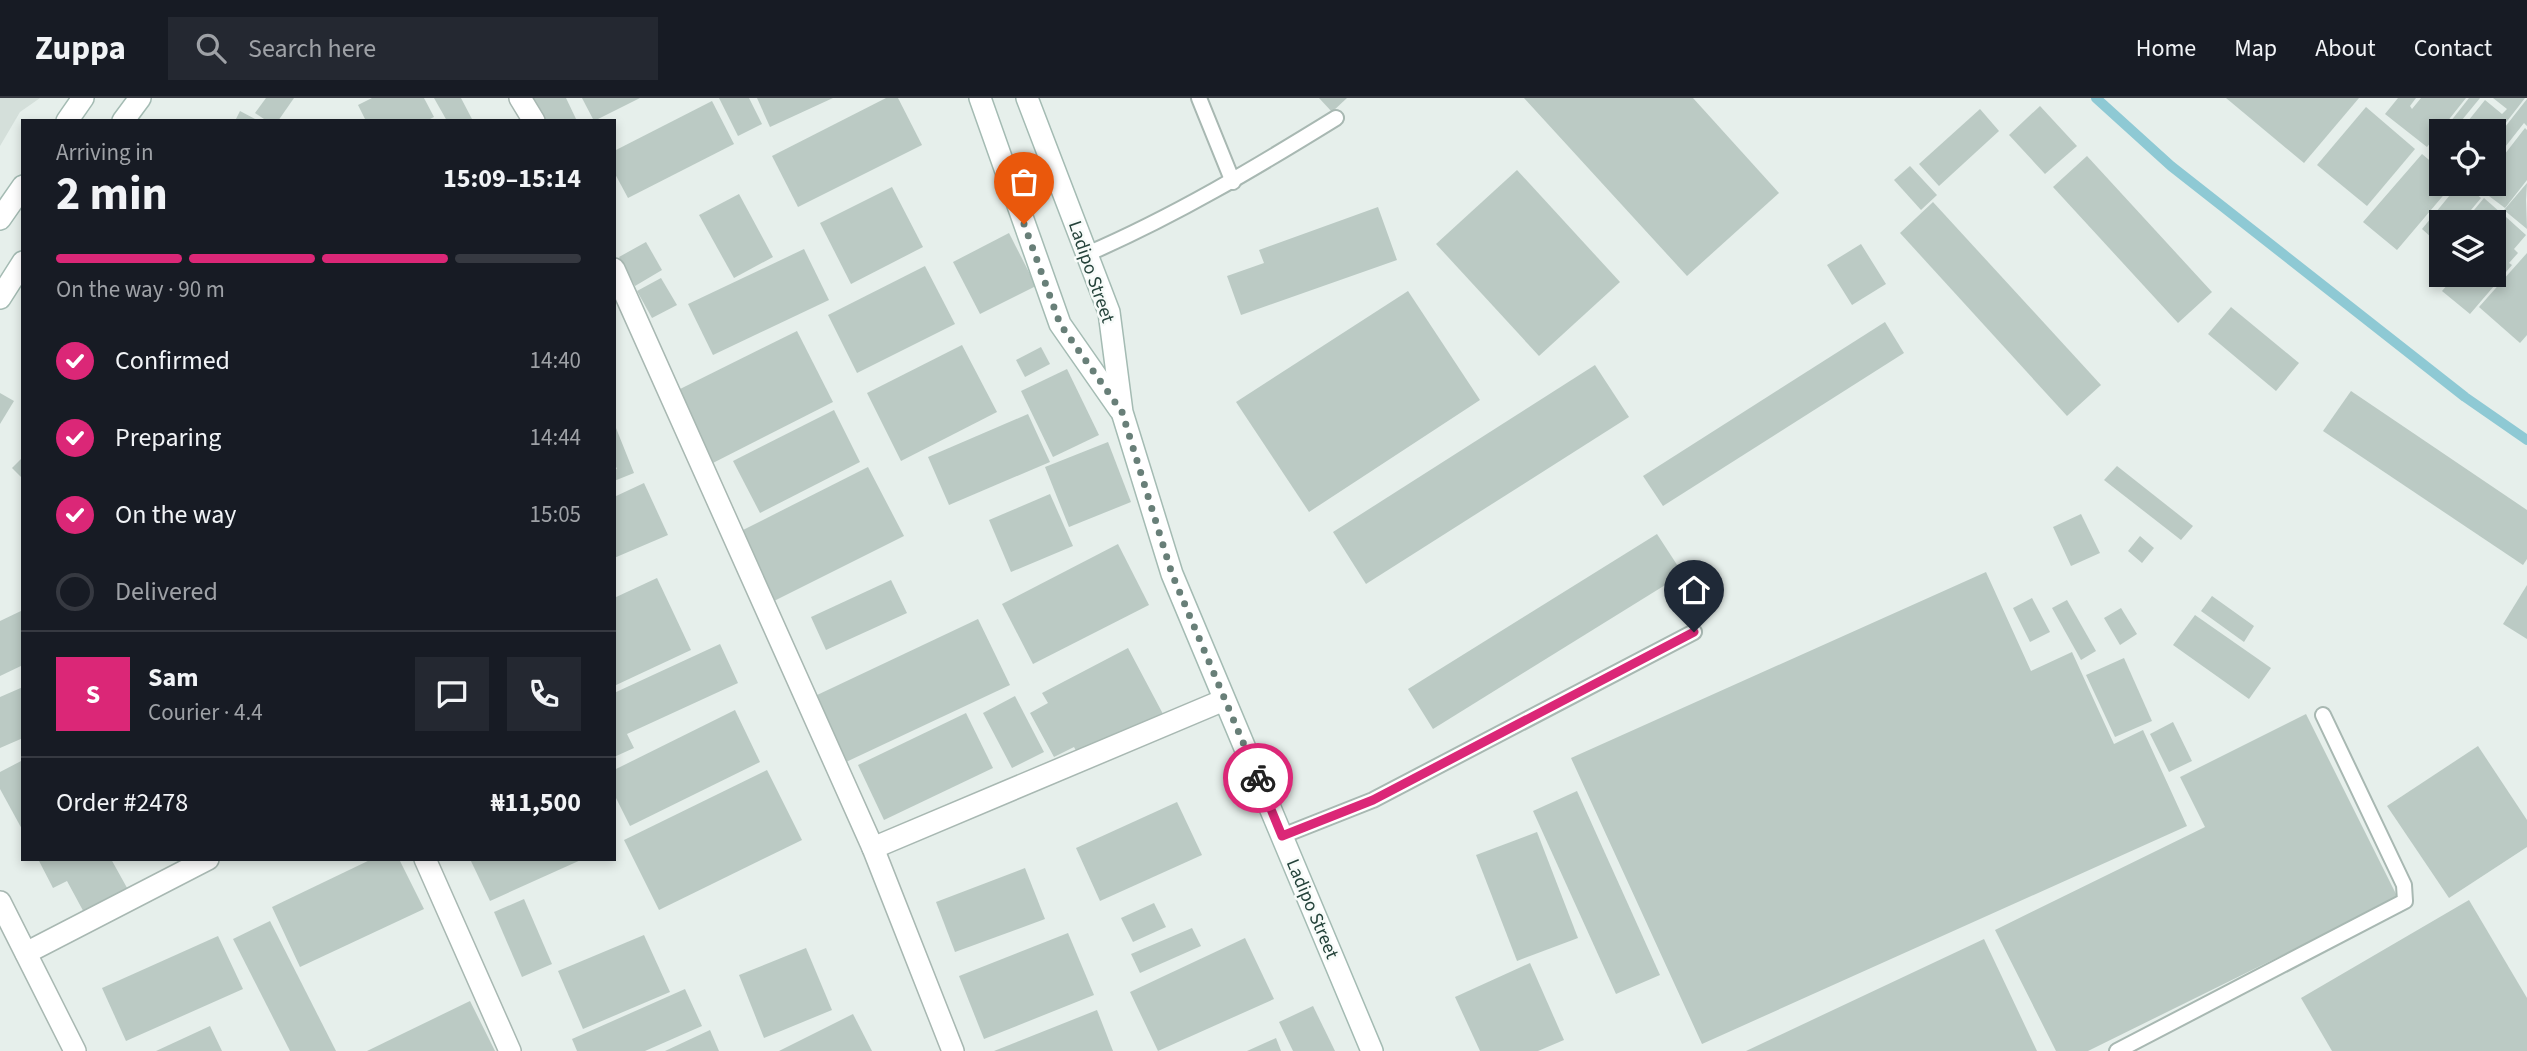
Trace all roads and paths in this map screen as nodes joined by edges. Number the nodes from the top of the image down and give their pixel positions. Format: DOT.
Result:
graph roads {
  1 [pos="83,98"];
  2 [pos="139,98"];
  3 [pos="520,98"];
  4 [pos="980,98"];
  5 [pos="1027,98"];
  6 [pos="1199,98"];
  7 [pos="1336,118"];
  8 [pos="68,119"];
  9 [pos="124,119"];
  10 [pos="533,119"];
  11 [pos="1233,182"];
  12 [pos="21,189"];
  13 [pos="0,219"];
  14 [pos="1087,254"];
  15 [pos="21,265"];
  16 [pos="616,273"];
  17 [pos="0,298"];
  18 [pos="1122,412"];
  19 [pos="1694,632"];
  20 [pos="1224,700"];
  21 [pos="2323,715"];
  22 [pos="1282,836"];
  23 [pos="873,848"];
  24 [pos="204,861"];
  25 [pos="426,861"];
  26 [pos="0,902"];
  27 [pos="26,953"];
  28 [pos="75,1051"];
  29 [pos="510,1051"];
  30 [pos="953,1051"];
  31 [pos="1372,1051"];
  32 [pos="2117,1051"];
  1 -- 8 [label="street"];
  2 -- 9 [label="street"];
  3 -- 10 [label="street"];
  4 -- 18 [label="street, Ladipo Street"];
  5 -- 14 [label="street, Ladipo Street"];
  6 -- 11 [label="lane"];
  7 -- 11 [label="lane"];
  11 -- 14 [label="lane"];
  12 -- 13 [label="street"];
  14 -- 18 [label="street, Ladipo Street"];
  15 -- 17 [label="street"];
  16 -- 23 [label="street"];
  18 -- 20 [label="street, Ladipo Street"];
  19 -- 22 [label="lane"];
  20 -- 22 [label="street, Ladipo Street"];
  20 -- 23 [label="street"];
  21 -- 32 [label="lane"];
  22 -- 31 [label="street, Ladipo Street"];
  23 -- 30 [label="street"];
  24 -- 27 [label="street"];
  25 -- 29 [label="street"];
  26 -- 27 [label="street"];
  27 -- 28 [label="street"];
}
